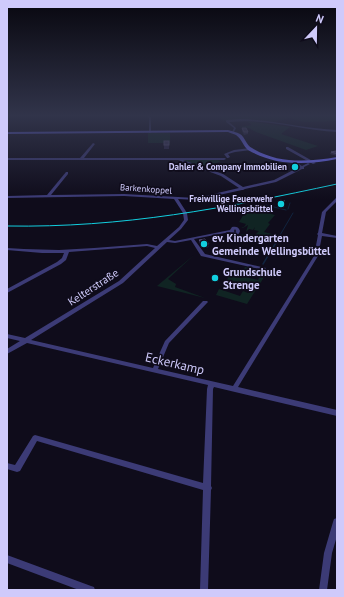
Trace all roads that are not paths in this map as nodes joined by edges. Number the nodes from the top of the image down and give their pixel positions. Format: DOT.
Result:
graph roads {
  1 [pos="244,143"];
  2 [pos="94,144"];
  3 [pos="287,148"];
  4 [pos="250,149"];
  5 [pos="228,156"];
  6 [pos="7,159"];
  7 [pos="81,159"];
  8 [pos="178,159"];
  9 [pos="224,159"];
  10 [pos="334,161"];
  11 [pos="314,163"];
  12 [pos="296,164"];
  13 [pos="308,164"];
  14 [pos="303,168"];
  15 [pos="67,173"];
  16 [pos="244,189"];
  17 [pos="48,196"];
  18 [pos="7,197"];
  19 [pos="176,199"];
  20 [pos="196,199"];
  21 [pos="337,199"];
  22 [pos="180,206"];
  23 [pos="231,231"];
  24 [pos="319,234"];
  25 [pos="337,237"];
  26 [pos="192,239"];
  27 [pos="166,241"];
  28 [pos="159,248"];
  29 [pos="7,249"];
  30 [pos="67,252"];
  31 [pos="264,269"];
  32 [pos="7,291"];
  33 [pos="204,302"];
  34 [pos="7,336"];
  35 [pos="26,340"];
  36 [pos="7,352"];
  37 [pos="155,370"];
  38 [pos="212,384"];
  39 [pos="234,389"];
  40 [pos="337,413"];
  41 [pos="7,466"];
  42 [pos="208,488"];
  43 [pos="337,522"];
  44 [pos="7,559"];
  45 [pos="91,590"];
  46 [pos="204,590"];
  47 [pos="323,590"];
  1 -- 4 [label="main road"];
  2 -- 7 [label="street"];
  3 -- 11 [label="street"];
  4 -- 5 [label="street"];
  4 -- 12 [label="main road"];
  6 -- 7 [label="street"];
  7 -- 8 [label="street"];
  8 -- 9 [label="street"];
  8 -- 16 [label="street"];
  10 -- 11 [label="main road"];
  11 -- 13 [label="main road"];
  12 -- 13 [label="main road"];
  12 -- 14 [label="street"];
  13 -- 14 [label="street, Barkenkoppel"];
  14 -- 16 [label="street, Barkenkoppel"];
  15 -- 17 [label="street"];
  16 -- 20 [label="street, Barkenkoppel"];
  17 -- 18 [label="street, Barkenkoppel"];
  17 -- 19 [label="street, Barkenkoppel"];
  19 -- 20 [label="street, Barkenkoppel"];
  19 -- 22 [label="street, Kelterstraße"];
  20 -- 22 [label="street"];
  21 -- 24 [label="street"];
  22 -- 27 [label="street, Kelterstraße"];
  23 -- 26 [label="street"];
  24 -- 25 [label="street"];
  24 -- 39 [label="street"];
  26 -- 27 [label="street"];
  26 -- 31 [label="street"];
  27 -- 28 [label="street, Kelterstraße"];
  28 -- 30 [label="street"];
  28 -- 35 [label="street, Kelterstraße"];
  29 -- 30 [label="street"];
  30 -- 32 [label="street"];
  33 -- 37 [label="street"];
  34 -- 35 [label="street, Eckerkamp"];
  35 -- 36 [label="street, Kelterstraße"];
  35 -- 37 [label="street, Eckerkamp"];
  37 -- 38 [label="street, Eckerkamp"];
  38 -- 39 [label="street, Eckerkamp"];
  38 -- 42 [label="street"];
  39 -- 40 [label="street, Eckerkamp"];
  41 -- 42 [label="street"];
  42 -- 46 [label="street"];
  43 -- 47 [label="street"];
  44 -- 45 [label="street"];
}
